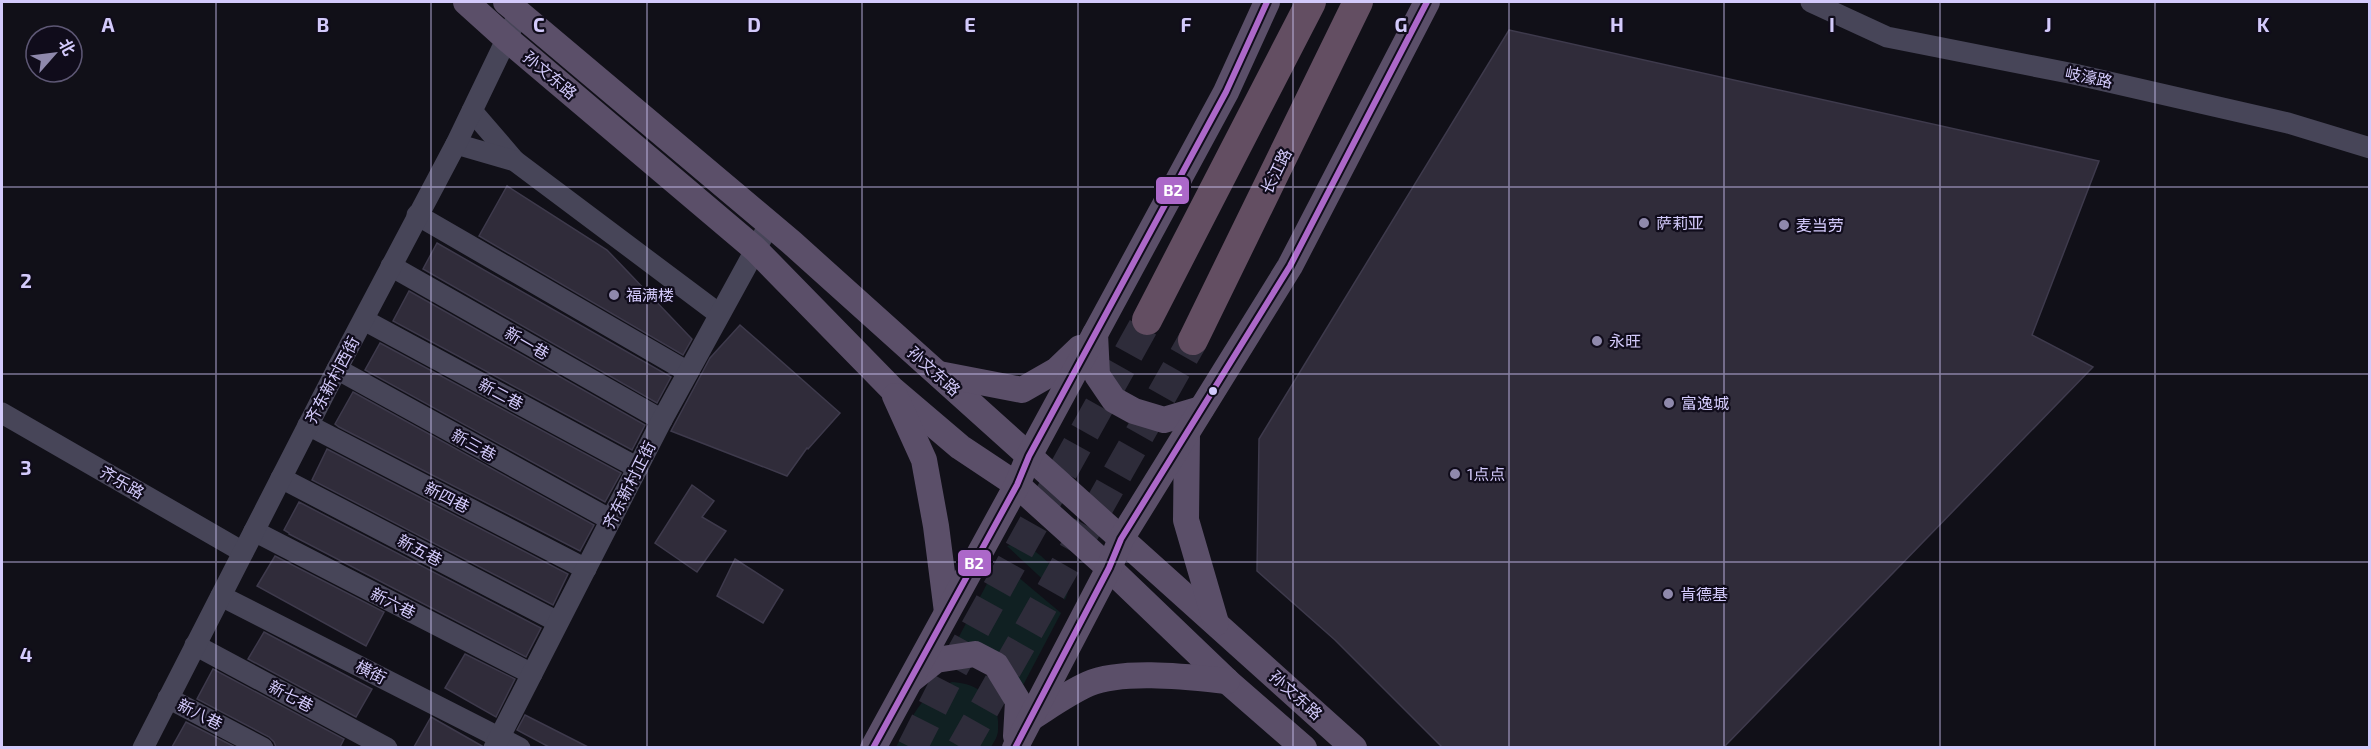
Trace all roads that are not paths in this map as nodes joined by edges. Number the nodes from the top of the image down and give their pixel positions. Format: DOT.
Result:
graph roads {
  1 [pos="466,2"];
  2 [pos="1267,2"];
  3 [pos="1311,2"];
  4 [pos="1359,2"];
  5 [pos="1427,2"];
  6 [pos="1811,2"];
  7 [pos="513,7"];
  8 [pos="507,39"];
  9 [pos="472,111"];
  10 [pos="456,144"];
  11 [pos="2370,148"];
  12 [pos="515,161"];
  13 [pos="417,215"];
  14 [pos="769,225"];
  15 [pos="755,249"];
  16 [pos="391,266"];
  17 [pos="719,314"];
  18 [pos="364,320"];
  19 [pos="1147,320"];
  20 [pos="1095,334"];
  21 [pos="1193,340"];
  22 [pos="337,369"];
  23 [pos="688,372"];
  24 [pos="938,374"];
  25 [pos="892,390"];
  26 [pos="1201,409"];
  27 [pos="2,413"];
  28 [pos="662,420"];
  29 [pos="308,425"];
  30 [pos="1187,432"];
  31 [pos="1029,456"];
  32 [pos="638,468"];
  33 [pos="281,478"];
  34 [pos="1017,485"];
  35 [pos="611,520"];
  36 [pos="254,531"];
  37 [pos="1121,539"];
  38 [pos="243,552"];
  39 [pos="1109,568"];
  40 [pos="586,569"];
  41 [pos="221,596"];
  42 [pos="947,612"];
  43 [pos="558,622"];
  44 [pos="1216,623"];
  45 [pos="195,645"];
  46 [pos="532,674"];
  47 [pos="1227,681"];
  48 [pos="907,683"];
  49 [pos="168,698"];
  50 [pos="1029,720"];
  51 [pos="497,742"];
  52 [pos="1015,746"];
  53 [pos="143,747"];
  54 [pos="263,747"];
  55 [pos="387,747"];
  56 [pos="520,747"];
  57 [pos="873,747"];
  58 [pos="1304,747"];
  59 [pos="1354,747"];
  1 -- 8 [label="main road, 孙文东路"];
  2 -- 20 [label="main road"];
  3 -- 19 [label="highway"];
  4 -- 21 [label="highway, 长江路"];
  5 -- 26 [label="main road"];
  6 -- 11 [label="street, 岐濠路"];
  7 -- 8 [label="street, 齐东新村西街"];
  7 -- 14 [label="main road, 孙文东路"];
  8 -- 9 [label="street, 齐东新村西街"];
  8 -- 15 [label="main road, 孙文东路"];
  9 -- 10 [label="street, 齐东新村西街"];
  9 -- 12 [label="street"];
  10 -- 12 [label="street"];
  10 -- 13 [label="street, 齐东新村西街"];
  12 -- 17 [label="street"];
  13 -- 16 [label="street, 齐东新村西街"];
  13 -- 23 [label="street"];
  14 -- 15 [label="street, 齐东新村正街"];
  14 -- 24 [label="main road, 孙文东路"];
  15 -- 17 [label="street, 齐东新村正街"];
  15 -- 25 [label="main road, 孙文东路"];
  16 -- 18 [label="street, 齐东新村西街"];
  16 -- 28 [label="street, 新一巷"];
  17 -- 23 [label="street, 齐东新村正街"];
  18 -- 22 [label="street, 齐东新村西街"];
  18 -- 32 [label="street, 新二巷"];
  20 -- 24 [label="main road"];
  20 -- 26 [label="main road"];
  20 -- 31 [label="main road"];
  22 -- 29 [label="street, 齐东新村西街"];
  22 -- 35 [label="street, 新三巷"];
  23 -- 28 [label="street, 齐东新村正街"];
  24 -- 31 [label="main road, 孙文东路"];
  25 -- 34 [label="main road, 孙文东路"];
  25 -- 42 [label="main road"];
  26 -- 30 [label="main road"];
  27 -- 38 [label="street, 齐乐路"];
  28 -- 32 [label="street, 齐东新村正街"];
  29 -- 33 [label="street, 齐东新村西街"];
  29 -- 40 [label="street, 新四巷"];
  30 -- 37 [label="main road"];
  30 -- 44 [label="main road"];
  31 -- 34 [label="main road"];
  31 -- 37 [label="main road, 孙文东路"];
  32 -- 35 [label="street, 齐东新村正街"];
  33 -- 36 [label="street, 齐东新村西街"];
  33 -- 43 [label="street, 新五巷"];
  34 -- 39 [label="main road, 孙文东路"];
  34 -- 42 [label="main road"];
  35 -- 40 [label="street, 齐东新村正街"];
  36 -- 38 [label="street, 齐东新村西街"];
  36 -- 46 [label="street, 新六巷"];
  37 -- 39 [label="main road"];
  37 -- 44 [label="main road, 孙文东路"];
  38 -- 41 [label="street, 齐东新村西街"];
  39 -- 47 [label="main road, 孙文东路"];
  39 -- 50 [label="main road"];
  40 -- 43 [label="street, 齐东新村正街"];
  41 -- 45 [label="street, 齐东新村西街"];
  41 -- 51 [label="street, 横街"];
  42 -- 48 [label="main road"];
  43 -- 46 [label="street, 齐东新村正街"];
  44 -- 59 [label="main road, 孙文东路"];
  45 -- 49 [label="street, 齐东新村西街"];
  45 -- 55 [label="street, 新七巷"];
  46 -- 51 [label="street, 齐东新村正街"];
  47 -- 50 [label="main road"];
  47 -- 58 [label="main road, 孙文东路"];
  48 -- 52 [label="main road"];
  48 -- 57 [label="main road"];
  49 -- 53 [label="street, 齐东新村西街"];
  49 -- 54 [label="street, 新八巷"];
  50 -- 52 [label="main road"];
  51 -- 56 [label="street, 横街"];
}
